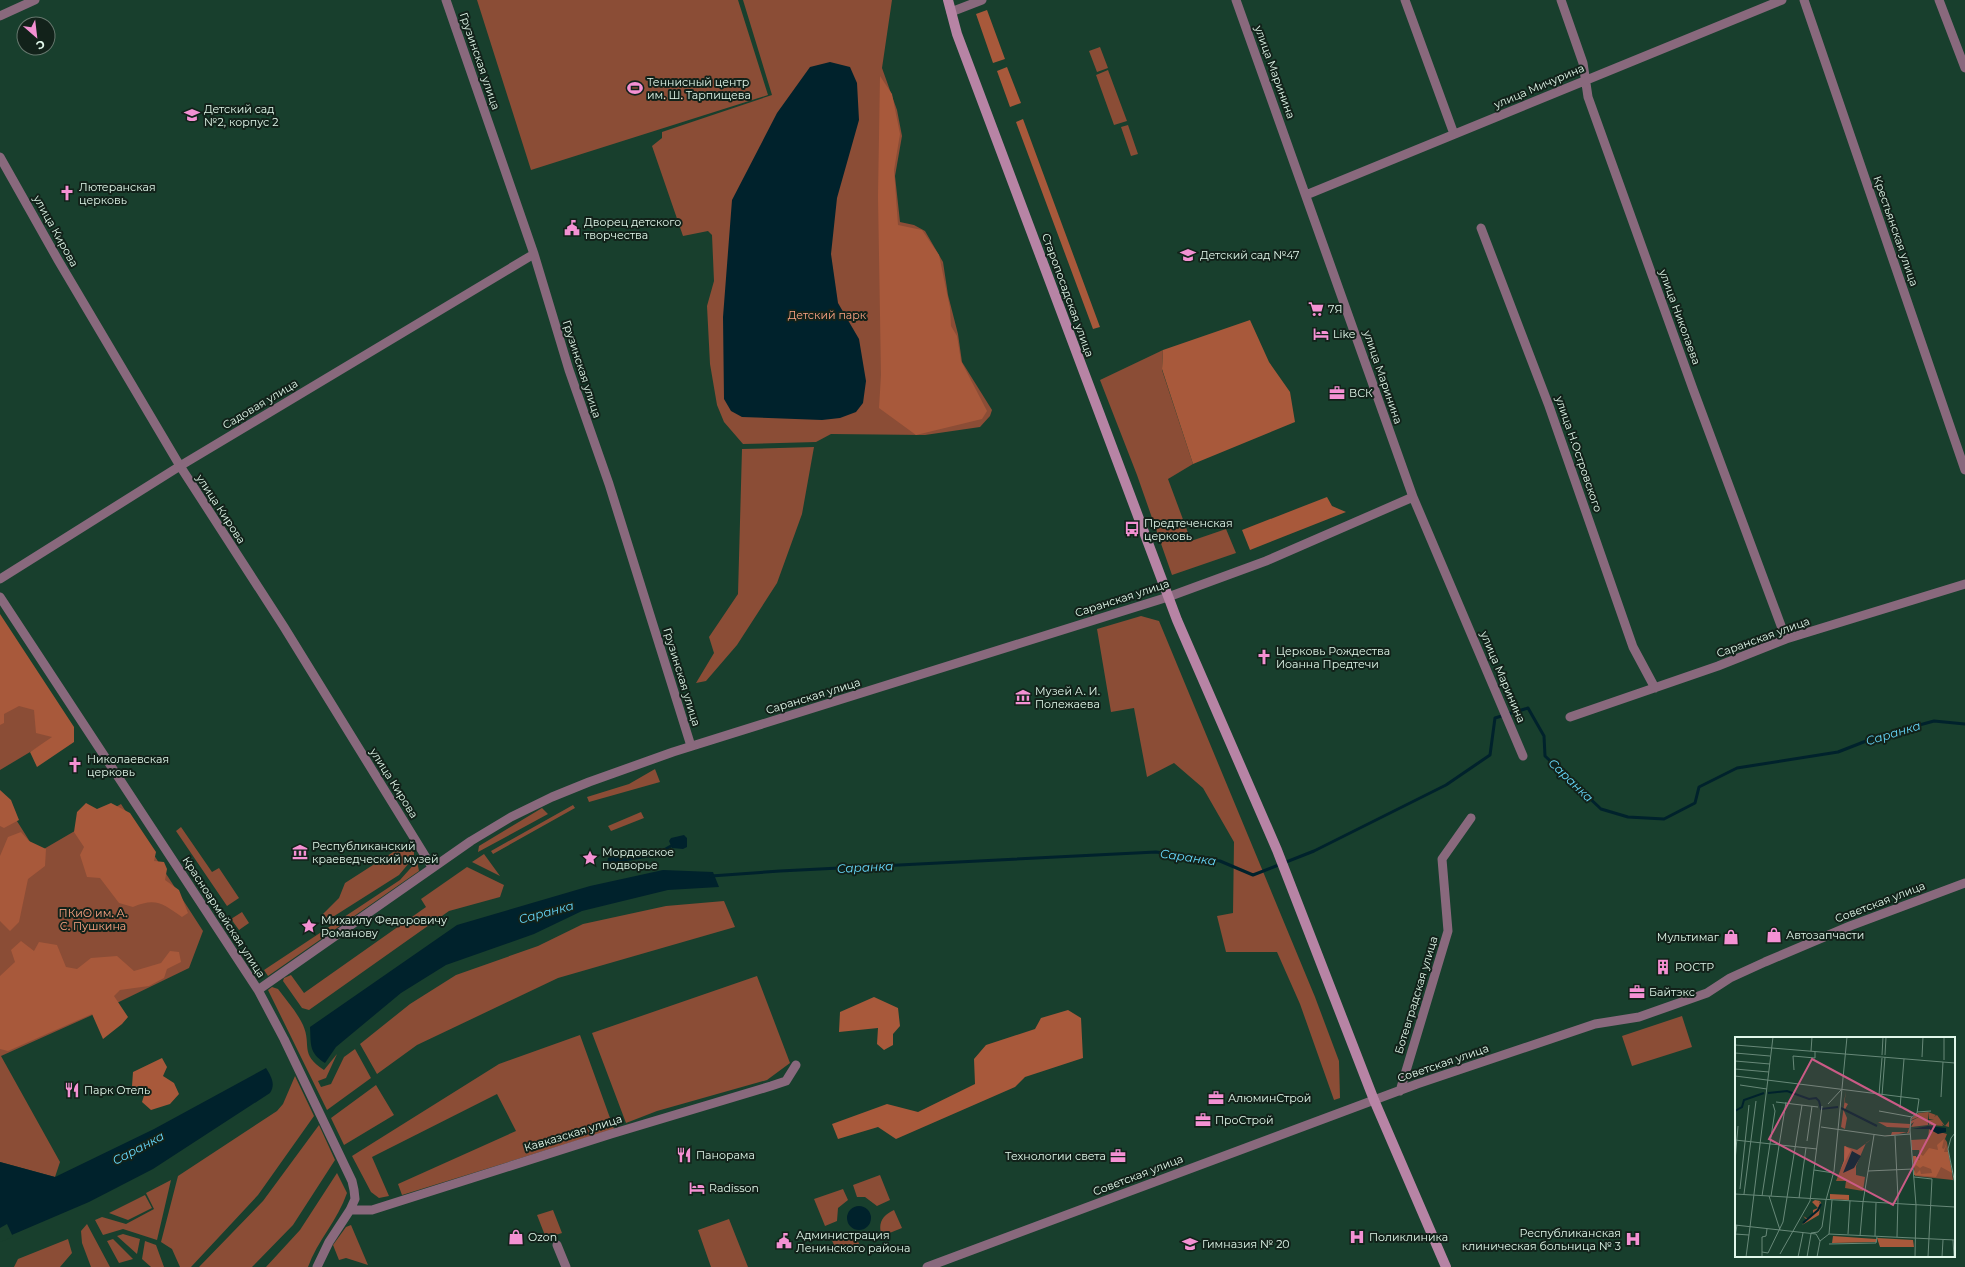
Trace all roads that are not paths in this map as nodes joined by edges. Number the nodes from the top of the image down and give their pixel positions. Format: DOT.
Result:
graph roads {
  1 [pos="35,0"];
  2 [pos="446,0"];
  3 [pos="948,0"];
  4 [pos="982,0"];
  5 [pos="1236,0"];
  6 [pos="1405,0"];
  7 [pos="1561,0"];
  8 [pos="1782,0"];
  9 [pos="1804,0"];
  10 [pos="1940,0"];
  11 [pos="951,12"];
  12 [pos="0,16"];
  13 [pos="1965,68"];
  14 [pos="1585,80"];
  15 [pos="1454,134"];
  16 [pos="0,157"];
  17 [pos="1306,195"];
  18 [pos="1481,228"];
  19 [pos="534,254"];
  20 [pos="180,466"];
  21 [pos="1965,470"];
  22 [pos="1413,496"];
  23 [pos="0,579"];
  24 [pos="1965,584"];
  25 [pos="1168,597"];
  26 [pos="0,598"];
  27 [pos="1786,639"];
  28 [pos="1655,688"];
  29 [pos="1570,717"];
  30 [pos="692,746"];
  31 [pos="1523,756"];
  32 [pos="1471,818"];
  33 [pos="432,867"];
  34 [pos="1965,883"];
  35 [pos="258,990"];
  36 [pos="796,1064"];
  37 [pos="1400,1091"];
  38 [pos="1374,1100"];
  39 [pos="350,1210"];
  40 [pos="557,1244"];
  41 [pos="317,1267"];
  42 [pos="566,1267"];
  43 [pos="927,1267"];
  44 [pos="1446,1267"];
  1 -- 12 [label="street"];
  2 -- 19 [label="street, Грузинская улица"];
  3 -- 11 [label="main road, Старопосадская улица"];
  4 -- 11 [label="street"];
  5 -- 17 [label="street, улица Маринина"];
  6 -- 15 [label="street"];
  7 -- 14 [label="street, улица Николаева"];
  8 -- 14 [label="street, улица Мичурина"];
  9 -- 21 [label="street, Крестьянская улица"];
  10 -- 13 [label="street"];
  11 -- 25 [label="main road, Старопосадская улица"];
  14 -- 15 [label="street, улица Мичурина"];
  14 -- 27 [label="street, улица Николаева"];
  15 -- 17 [label="street, улица Мичурина"];
  16 -- 20 [label="street, улица Кирова"];
  17 -- 22 [label="street, улица Маринина"];
  18 -- 28 [label="street, улица Н.Островского"];
  19 -- 20 [label="street, Садовая улица"];
  19 -- 30 [label="street, Грузинская улица"];
  20 -- 23 [label="street, Садовая улица"];
  20 -- 33 [label="street, улица Кирова"];
  22 -- 25 [label="street, Саранская улица"];
  22 -- 31 [label="street, улица Маринина"];
  24 -- 27 [label="street, Саранская улица"];
  25 -- 30 [label="street, Саранская улица"];
  25 -- 38 [label="main road"];
  26 -- 35 [label="street, Красноармейская улица"];
  27 -- 28 [label="street, Саранская улица"];
  28 -- 29 [label="street, Саранская улица"];
  30 -- 33 [label="street, Саранская улица"];
  32 -- 37 [label="street, Ботевградская улица"];
  33 -- 35 [label="street, Саранская улица"];
  34 -- 37 [label="street, Советская улица"];
  35 -- 39 [label="street, Красноармейская улица"];
  36 -- 39 [label="street, Кавказская улица"];
  37 -- 38 [label="street, Советская улица"];
  38 -- 43 [label="street, Советская улица"];
  38 -- 44 [label="main road"];
  39 -- 41 [label="street, Красноармейская улица"];
  40 -- 42 [label="street"];
}
